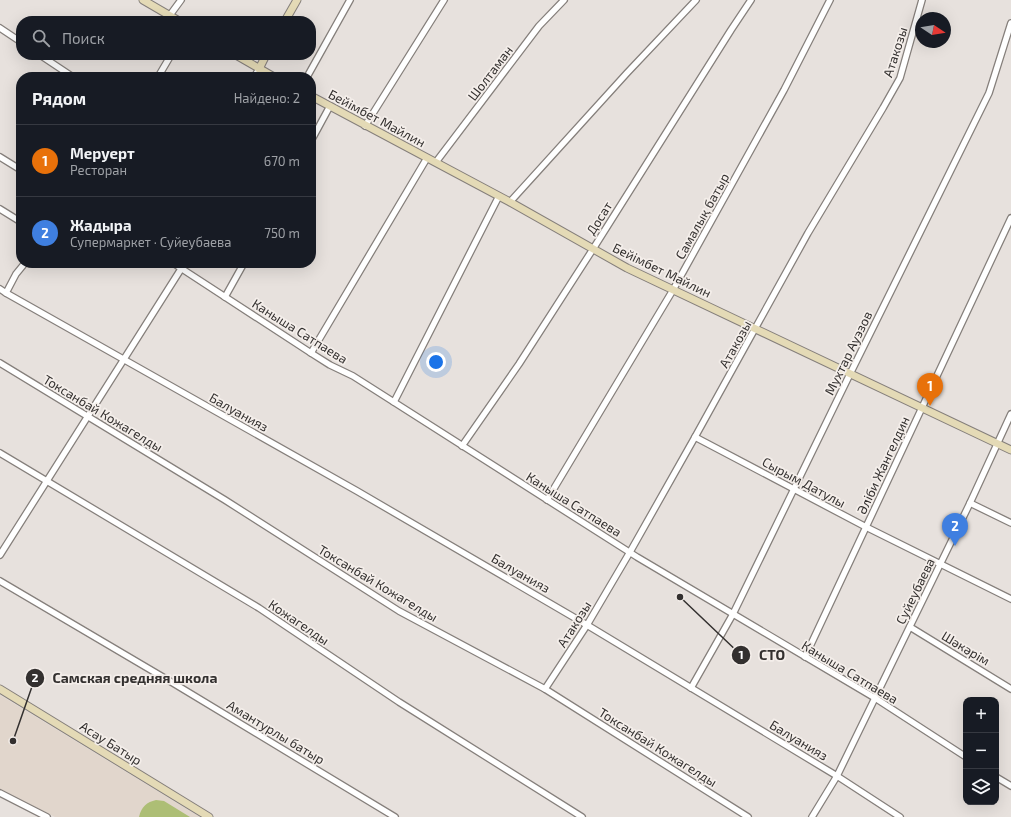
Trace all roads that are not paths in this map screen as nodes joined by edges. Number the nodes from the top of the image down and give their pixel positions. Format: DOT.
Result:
graph roads {
  1 [pos="143,0"];
  2 [pos="180,0"];
  3 [pos="297,0"];
  4 [pos="350,0"];
  5 [pos="444,0"];
  6 [pos="564,0"];
  7 [pos="696,0"];
  8 [pos="751,0"];
  9 [pos="830,0"];
  10 [pos="922,0"];
  11 [pos="170,15"];
  12 [pos="288,16"];
  13 [pos="1011,23"];
  14 [pos="0,28"];
  15 [pos="16,39"];
  16 [pos="48,60"];
  17 [pos="168,60"];
  18 [pos="244,60"];
  19 [pos="263,60"];
  20 [pos="258,68"];
  21 [pos="66,72"];
  22 [pos="161,72"];
  23 [pos="256,72"];
  24 [pos="265,72"];
  25 [pos="310,72"];
  26 [pos="316,99"];
  27 [pos="330,106"];
  28 [pos="366,126"];
  29 [pos="316,132"];
  30 [pos="0,157"];
  31 [pos="427,158"];
  32 [pos="436,162"];
  33 [pos="16,167"];
  34 [pos="499,196"];
  35 [pos="510,202"];
  36 [pos="0,209"];
  37 [pos="1011,218"];
  38 [pos="16,219"];
  39 [pos="593,249"];
  40 [pos="21,268"];
  41 [pos="181,268"];
  42 [pos="241,268"];
  43 [pos="0,289"];
  44 [pos="673,290"];
  45 [pos="6,293"];
  46 [pos="225,297"];
  47 [pos="756,329"];
  48 [pos="311,353"];
  49 [pos="124,360"];
  50 [pos="0,363"];
  51 [pos="850,374"];
  52 [pos="394,402"];
  53 [pos="922,408"];
  54 [pos="1011,414"];
  55 [pos="87,416"];
  56 [pos="695,437"];
  57 [pos="997,443"];
  58 [pos="462,446"];
  59 [pos="1011,450"];
  60 [pos="0,453"];
  61 [pos="48,481"];
  62 [pos="794,489"];
  63 [pos="547,500"];
  64 [pos="970,503"];
  65 [pos="1011,523"];
  66 [pos="866,527"];
  67 [pos="630,552"];
  68 [pos="0,555"];
  69 [pos="940,564"];
  70 [pos="0,581"];
  71 [pos="1011,599"];
  72 [pos="733,614"];
  73 [pos="587,625"];
  74 [pos="910,627"];
  75 [pos="805,657"];
  76 [pos="691,688"];
  77 [pos="0,689"];
  78 [pos="545,689"];
  79 [pos="1011,689"];
  80 [pos="875,698"];
  81 [pos="963,756"];
  82 [pos="837,776"];
  83 [pos="999,779"];
  84 [pos="1011,786"];
  85 [pos="0,793"];
  86 [pos="47,817"];
  87 [pos="209,817"];
  88 [pos="395,817"];
  89 [pos="582,817"];
  90 [pos="748,817"];
  91 [pos="812,817"];
  92 [pos="900,817"];
  1 -- 11 [label="street"];
  2 -- 11 [label="street"];
  3 -- 12 [label="street"];
  4 -- 25 [label="street"];
  5 -- 28 [label="street"];
  6 -- 32 [label="street, Шолтаман"];
  7 -- 35 [label="street"];
  8 -- 39 [label="street, Досат"];
  9 -- 44 [label="street, Самалық батыр"];
  10 -- 47 [label="street, Атакозы"];
  13 -- 51 [label="street, Мухтар Ауэзов"];
  14 -- 15 [label="street"];
  16 -- 21 [label="street"];
  17 -- 22 [label="street"];
  18 -- 20 [label="street"];
  19 -- 20 [label="street"];
  20 -- 23 [label="street"];
  20 -- 24 [label="street"];
  26 -- 27 [label="street, Бейімбет Майлин"];
  27 -- 28 [label="street, Бейімбет Майлин"];
  27 -- 29 [label="street"];
  28 -- 31 [label="street, Бейімбет Майлин"];
  30 -- 33 [label="street"];
  31 -- 32 [label="street, Бейімбет Майлин"];
  31 -- 48 [label="street"];
  32 -- 34 [label="street, Бейімбет Майлин"];
  34 -- 35 [label="street, Бейімбет Майлин"];
  34 -- 52 [label="street"];
  35 -- 39 [label="street, Бейімбет Майлин"];
  36 -- 38 [label="street"];
  37 -- 53 [label="street, Әліби Жангелдин"];
  39 -- 44 [label="street, Бейімбет Майлин"];
  39 -- 58 [label="street, Досат"];
  40 -- 45 [label="street"];
  41 -- 46 [label="street, Каныша Сатпаева"];
  41 -- 49 [label="street"];
  42 -- 46 [label="street"];
  43 -- 45 [label="street"];
  44 -- 47 [label="street, Бейімбет Майлин"];
  44 -- 63 [label="street, Самалық батыр"];
  45 -- 49 [label="street, Балуанияз"];
  46 -- 48 [label="street, Каныша Сатпаева"];
  47 -- 51 [label="street, Бейімбет Майлин"];
  47 -- 56 [label="street, Атакозы"];
  48 -- 52 [label="street, Каныша Сатпаева"];
  49 -- 55 [label="street"];
  49 -- 73 [label="street, Балуанияз"];
  50 -- 55 [label="street, Токсанбай Кожагелды"];
  51 -- 53 [label="street, Бейімбет Майлин"];
  51 -- 62 [label="street, Мухтар Ауэзов"];
  52 -- 58 [label="street, Каныша Сатпаева"];
  53 -- 57 [label="street, Бейімбет Майлин"];
  53 -- 66 [label="street, Әліби Жангелдин"];
  54 -- 57 [label="street, Суйеубаева"];
  55 -- 61 [label="street"];
  55 -- 78 [label="street, Токсанбай Кожагелды"];
  56 -- 62 [label="street, Сырым Датулы"];
  56 -- 67 [label="street, Атакозы"];
  57 -- 59 [label="street, Бейімбет Майлин"];
  57 -- 64 [label="street, Суйеубаева"];
  58 -- 63 [label="street, Каныша Сатпаева"];
  60 -- 61 [label="street, Кожагелды"];
  61 -- 68 [label="street"];
  61 -- 89 [label="street, Кожагелды"];
  62 -- 66 [label="street, Сырым Датулы"];
  62 -- 72 [label="street, Мухтар Ауэзов"];
  63 -- 67 [label="street, Каныша Сатпаева"];
  64 -- 65 [label="street"];
  64 -- 69 [label="street, Суйеубаева"];
  66 -- 69 [label="street, Сырым Датулы"];
  66 -- 75 [label="street, Әліби Жангелдин"];
  67 -- 72 [label="street, Каныша Сатпаева"];
  67 -- 73 [label="street, Атакозы"];
  69 -- 71 [label="street, Сырым Датулы"];
  69 -- 74 [label="street, Суйеубаева"];
  70 -- 88 [label="street, Амантурлы батыр"];
  72 -- 75 [label="street, Каныша Сатпаева"];
  72 -- 76 [label="street, Мухтар Ауэзов"];
  73 -- 76 [label="street, Балуанияз"];
  73 -- 78 [label="street, Атакозы"];
  74 -- 79 [label="street, Шәкәрім"];
  74 -- 80 [label="street, Суйеубаева"];
  75 -- 80 [label="street, Каныша Сатпаева"];
  76 -- 82 [label="street, Балуанияз"];
  77 -- 87 [label="street, Асау Батыр"];
  78 -- 90 [label="street, Токсанбай Кожагелды"];
  80 -- 81 [label="street, Каныша Сатпаева"];
  80 -- 82 [label="street, Суйеубаева"];
  82 -- 91 [label="street, Суйеубаева"];
  82 -- 92 [label="street, Балуанияз"];
  83 -- 84 [label="street"];
  85 -- 86 [label="street"];
}
